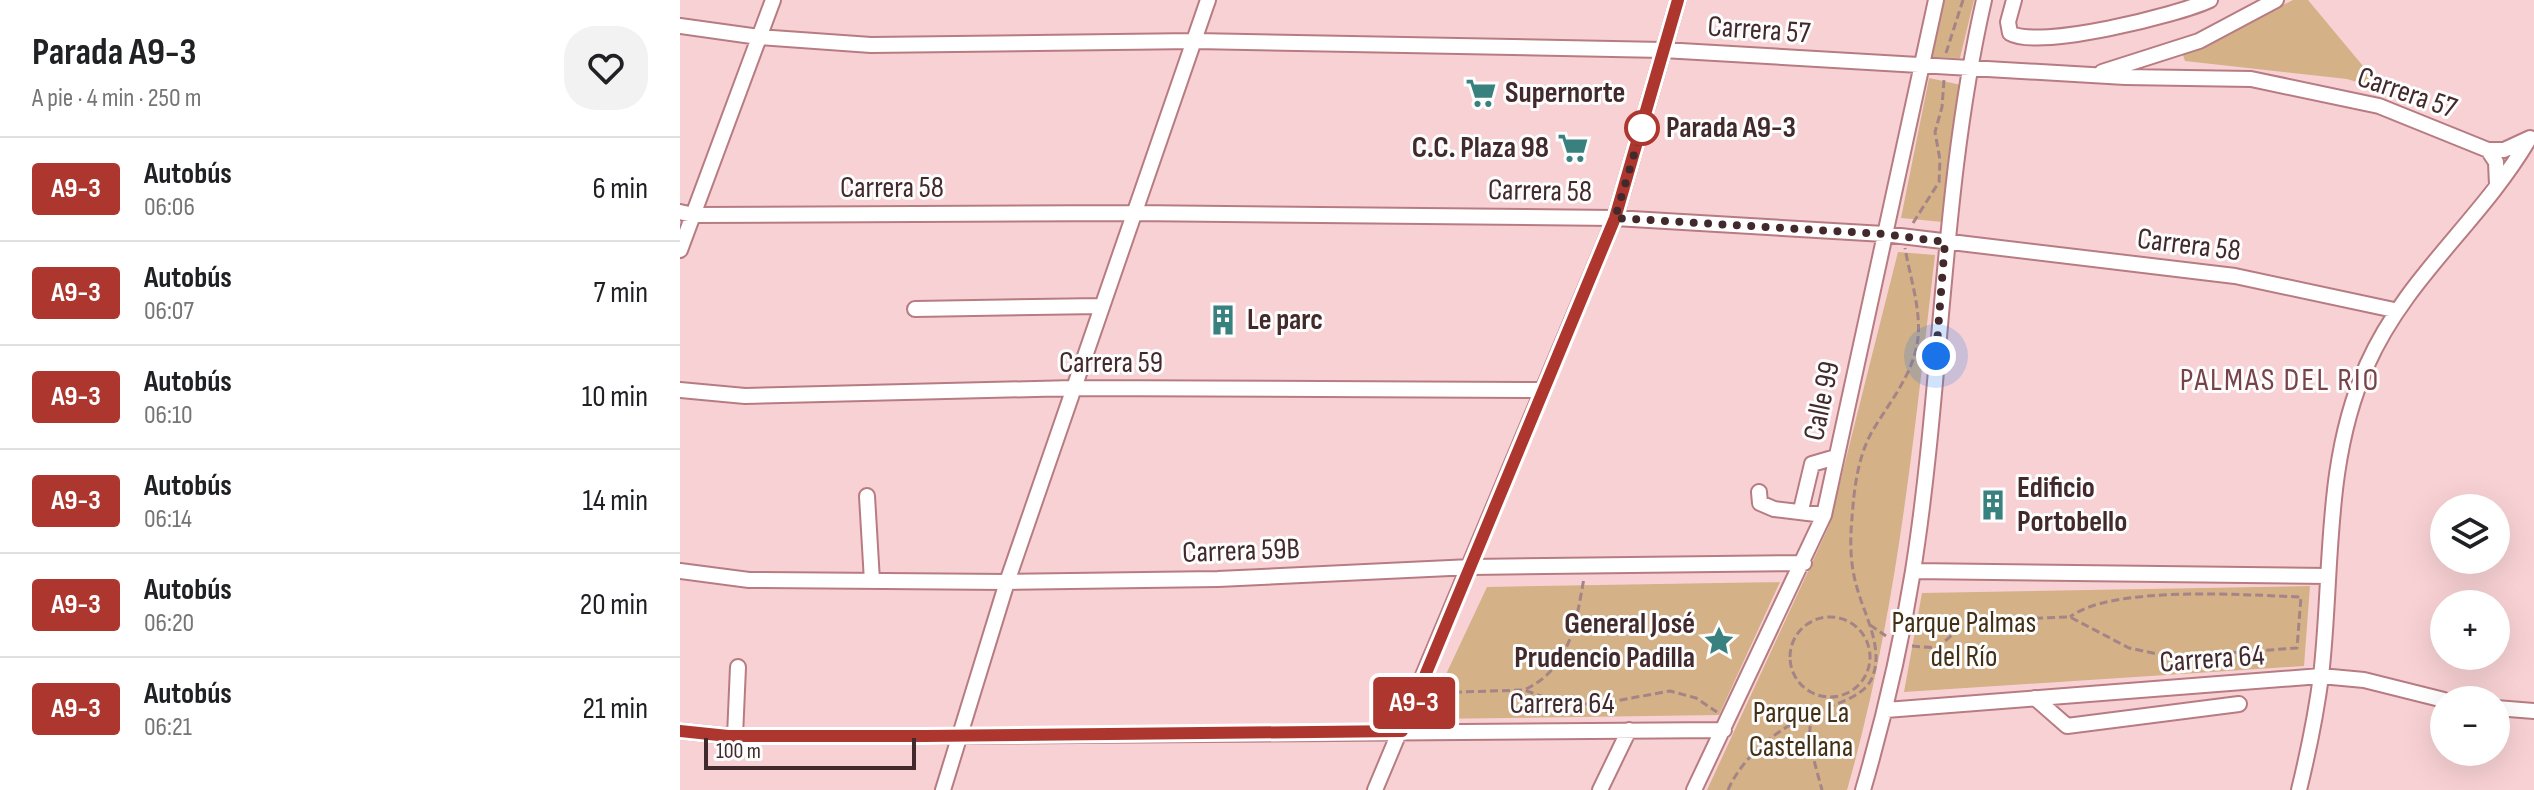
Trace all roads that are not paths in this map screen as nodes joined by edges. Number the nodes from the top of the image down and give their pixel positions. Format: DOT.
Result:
graph roads {
  1 [pos="773,0"];
  2 [pos="1208,0"];
  3 [pos="1678,0"];
  4 [pos="1936,0"];
  5 [pos="1984,0"];
  6 [pos="2014,0"];
  7 [pos="2210,0"];
  8 [pos="2273,1"];
  9 [pos="680,26"];
  10 [pos="759,37"];
  11 [pos="1195,41"];
  12 [pos="1663,50"];
  13 [pos="1921,64"];
  14 [pos="1969,67"];
  15 [pos="2094,74"];
  16 [pos="2532,134"];
  17 [pos="2488,150"];
  18 [pos="2518,157"];
  19 [pos="2534,160"];
  20 [pos="2497,185"];
  21 [pos="686,213"];
  22 [pos="1133,213"];
  23 [pos="1615,218"];
  24 [pos="1884,234"];
  25 [pos="1945,242"];
  26 [pos="680,250"];
  27 [pos="1101,306"];
  28 [pos="915,309"];
  29 [pos="2394,310"];
  30 [pos="1074,388"];
  31 [pos="680,390"];
  32 [pos="1543,390"];
  33 [pos="1947,412"];
  34 [pos="1931,413"];
  35 [pos="1836,457"];
  36 [pos="1759,492"];
  37 [pos="867,496"];
  38 [pos="1801,510"];
  39 [pos="1824,515"];
  40 [pos="1804,563"];
  41 [pos="1471,567"];
  42 [pos="680,571"];
  43 [pos="1913,571"];
  44 [pos="2328,576"];
  45 [pos="872,581"];
  46 [pos="1007,582"];
  47 [pos="738,667"];
  48 [pos="2321,676"];
  49 [pos="2430,696"];
  50 [pos="2035,698"];
  51 [pos="2239,704"];
  52 [pos="2510,709"];
  53 [pos="1886,710"];
  54 [pos="2534,711"];
  55 [pos="1726,726"];
  56 [pos="1629,730"];
  57 [pos="680,731"];
  58 [pos="1402,731"];
  59 [pos="735,736"];
  60 [pos="957,736"];
  61 [pos="943,790"];
  62 [pos="1375,790"];
  63 [pos="1600,790"];
  64 [pos="1694,790"];
  65 [pos="1863,790"];
  66 [pos="2299,790"];
  1 -- 10 [label="street"];
  2 -- 11 [label="street"];
  3 -- 12 [label="street"];
  4 -- 13 [label="street, Calle 99"];
  5 -- 14 [label="street"];
  6 -- 7 [label="street"];
  8 -- 15 [label="street"];
  9 -- 10 [label="street, Carrera 57"];
  10 -- 11 [label="street, Carrera 57"];
  10 -- 21 [label="street"];
  11 -- 12 [label="street, Carrera 57"];
  11 -- 22 [label="street"];
  12 -- 13 [label="street, Carrera 57"];
  12 -- 23 [label="street"];
  13 -- 14 [label="street, Carrera 57"];
  13 -- 24 [label="street, Calle 99"];
  14 -- 15 [label="street, Carrera 57"];
  14 -- 25 [label="street"];
  15 -- 17 [label="street, Carrera 57"];
  16 -- 17 [label="street, Carrera 57"];
  16 -- 18 [label="street"];
  17 -- 20 [label="street, Carrera 57"];
  18 -- 19 [label="street"];
  18 -- 20 [label="street"];
  20 -- 29 [label="street"];
  21 -- 22 [label="street, Carrera 58"];
  21 -- 26 [label="street"];
  22 -- 23 [label="street, Carrera 58"];
  22 -- 27 [label="street"];
  23 -- 24 [label="street, Carrera 58"];
  23 -- 32 [label="street"];
  24 -- 25 [label="street, Carrera 58"];
  24 -- 35 [label="street, Calle 99"];
  25 -- 29 [label="street, Carrera 58"];
  25 -- 34 [label="street"];
  27 -- 28 [label="street"];
  27 -- 30 [label="street"];
  29 -- 44 [label="street"];
  30 -- 31 [label="street, Carrera 59"];
  30 -- 32 [label="street, Carrera 59"];
  30 -- 46 [label="street"];
  32 -- 41 [label="street"];
  33 -- 34 [label="street"];
  34 -- 43 [label="street"];
  35 -- 38 [label="street"];
  35 -- 39 [label="street, Calle 99"];
  36 -- 38 [label="street"];
  37 -- 45 [label="street"];
  38 -- 39 [label="street"];
  39 -- 40 [label="street, Calle 99"];
  40 -- 41 [label="street, Carrera 59B"];
  40 -- 55 [label="street, Calle 99"];
  41 -- 46 [label="street, Carrera 59B"];
  41 -- 58 [label="street"];
  42 -- 45 [label="street, Carrera 59B"];
  43 -- 44 [label="street"];
  43 -- 53 [label="street"];
  44 -- 48 [label="street"];
  45 -- 46 [label="street, Carrera 59B"];
  46 -- 60 [label="street"];
  47 -- 59 [label="street"];
  48 -- 49 [label="street, Carrera 64"];
  48 -- 50 [label="street, Carrera 64"];
  48 -- 66 [label="street"];
  50 -- 51 [label="street"];
  50 -- 53 [label="street, Carrera 64"];
  52 -- 54 [label="street"];
  53 -- 65 [label="street"];
  55 -- 56 [label="street, Carrera 64"];
  55 -- 64 [label="street, Calle 99"];
  56 -- 58 [label="street, Carrera 64"];
  56 -- 63 [label="street"];
  57 -- 59 [label="street, Carrera 64"];
  58 -- 60 [label="street, Carrera 64"];
  58 -- 62 [label="street"];
  59 -- 60 [label="street, Carrera 64"];
  60 -- 61 [label="street"];
}
